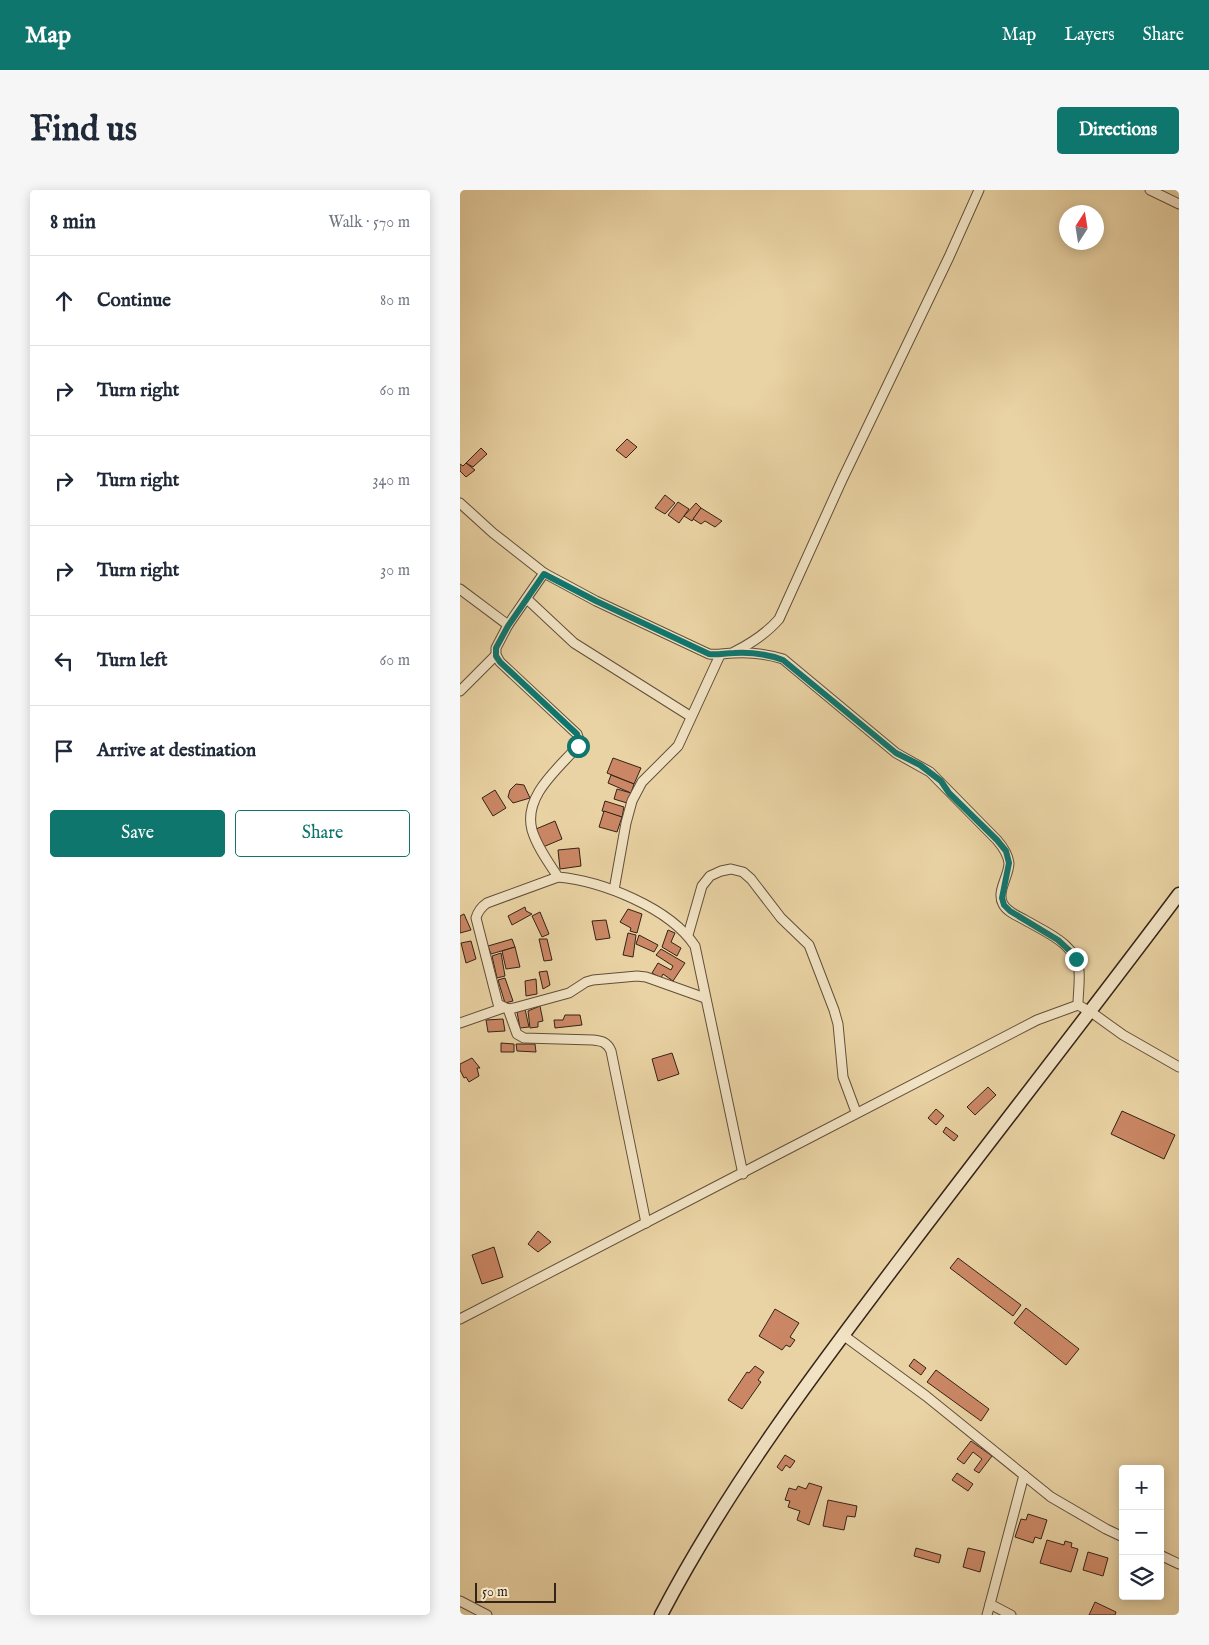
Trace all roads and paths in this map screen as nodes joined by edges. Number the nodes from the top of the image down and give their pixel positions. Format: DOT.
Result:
graph roads {
  1 [pos="979,190"];
  2 [pos="1150,190"];
  3 [pos="1179,204"];
  4 [pos="460,504"];
  5 [pos="544,574"];
  6 [pos="460,589"];
  7 [pos="527,599"];
  8 [pos="508,626"];
  9 [pos="732,653"];
  10 [pos="720,655"];
  11 [pos="496,656"];
  12 [pos="460,691"];
  13 [pos="690,716"];
  14 [pos="558,878"];
  15 [pos="614,890"];
  16 [pos="1179,894"];
  17 [pos="688,935"];
  18 [pos="705,998"];
  19 [pos="1078,1005"];
  20 [pos="505,1008"];
  21 [pos="1090,1012"];
  22 [pos="460,1022"];
  23 [pos="1179,1067"];
  24 [pos="856,1112"];
  25 [pos="743,1174"];
  26 [pos="646,1224"];
  27 [pos="460,1319"];
  28 [pos="843,1335"];
  29 [pos="1024,1475"];
  30 [pos="1119,1535"];
  31 [pos="1164,1557"];
  32 [pos="1179,1564"];
  33 [pos="460,1601"];
  34 [pos="990,1604"];
  35 [pos="487,1615"];
  36 [pos="661,1615"];
  37 [pos="987,1615"];
  38 [pos="1011,1615"];
  1 -- 9 [label="street"];
  2 -- 3 [label="street"];
  4 -- 5 [label="street"];
  5 -- 7 [label="street"];
  5 -- 10 [label="street"];
  6 -- 8 [label="street"];
  7 -- 8 [label="street"];
  7 -- 13 [label="street"];
  8 -- 11 [label="street"];
  9 -- 10 [label="street"];
  9 -- 19 [label="street"];
  10 -- 13 [label="street"];
  11 -- 12 [label="street"];
  11 -- 14 [label="street"];
  13 -- 15 [label="street"];
  14 -- 15 [label="street"];
  14 -- 20 [label="street"];
  15 -- 17 [label="street"];
  16 -- 21 [label="street"];
  17 -- 18 [label="street"];
  17 -- 24 [label="street"];
  18 -- 20 [label="street"];
  18 -- 25 [label="street"];
  19 -- 21 [label="street"];
  19 -- 24 [label="street"];
  20 -- 22 [label="street"];
  20 -- 26 [label="street"];
  21 -- 23 [label="street"];
  21 -- 28 [label="street"];
  24 -- 25 [label="street"];
  25 -- 26 [label="street"];
  26 -- 27 [label="street"];
  28 -- 29 [label="street"];
  28 -- 36 [label="street"];
  29 -- 30 [label="street"];
  29 -- 34 [label="street"];
  31 -- 32 [label="street"];
  33 -- 35 [label="street"];
  34 -- 37 [label="street"];
  34 -- 38 [label="street"];
}
